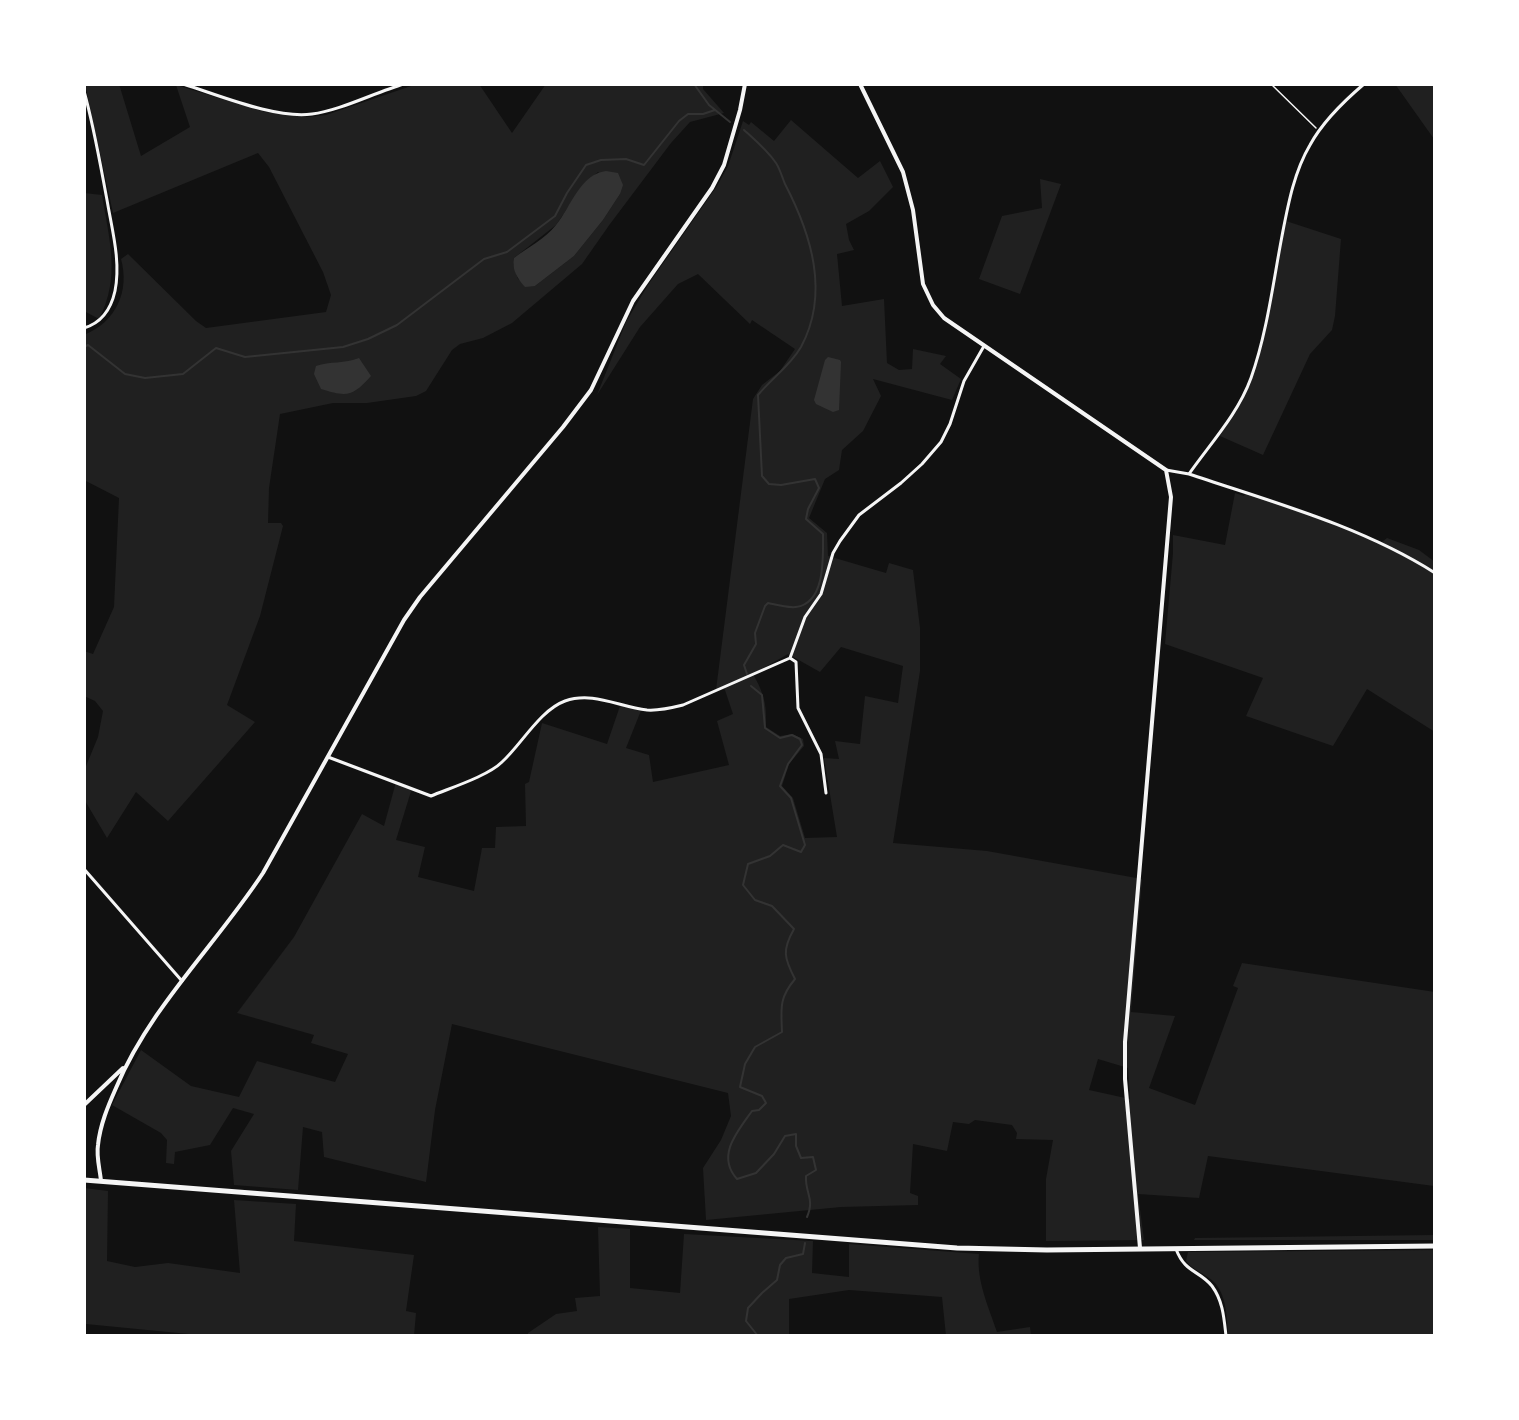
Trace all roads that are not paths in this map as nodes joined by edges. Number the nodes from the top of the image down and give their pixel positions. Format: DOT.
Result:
graph roads {
  1 [pos="183,84"];
  2 [pos="404,84"];
  3 [pos="745,84"];
  4 [pos="860,84"];
  5 [pos="1364,84"];
  6 [pos="84,91"];
  7 [pos="84,328"];
  8 [pos="984,346"];
  9 [pos="1166,470"];
  10 [pos="1190,474"];
  11 [pos="1435,573"];
  12 [pos="790,658"];
  13 [pos="328,757"];
  14 [pos="826,793"];
  15 [pos="84,869"];
  16 [pos="182,981"];
  17 [pos="125,1065"];
  18 [pos="85,1102"];
  19 [pos="84,1180"];
  20 [pos="101,1181"];
  21 [pos="1435,1246"];
  22 [pos="1140,1248"];
  23 [pos="1176,1248"];
  24 [pos="1226,1336"];
  1 -- 2 [label="street"];
  3 -- 13 [label="street"];
  4 -- 8 [label="street"];
  5 -- 10 [label="street"];
  6 -- 7 [label="street"];
  8 -- 9 [label="street"];
  8 -- 12 [label="street"];
  9 -- 10 [label="street"];
  9 -- 22 [label="street"];
  10 -- 11 [label="street"];
  12 -- 13 [label="street"];
  12 -- 14 [label="street"];
  13 -- 16 [label="street"];
  15 -- 16 [label="street"];
  16 -- 17 [label="street"];
  17 -- 18 [label="street"];
  17 -- 20 [label="street"];
  19 -- 20 [label="main road"];
  20 -- 22 [label="main road"];
  21 -- 23 [label="main road"];
  22 -- 23 [label="main road"];
  23 -- 24 [label="street"];
}
